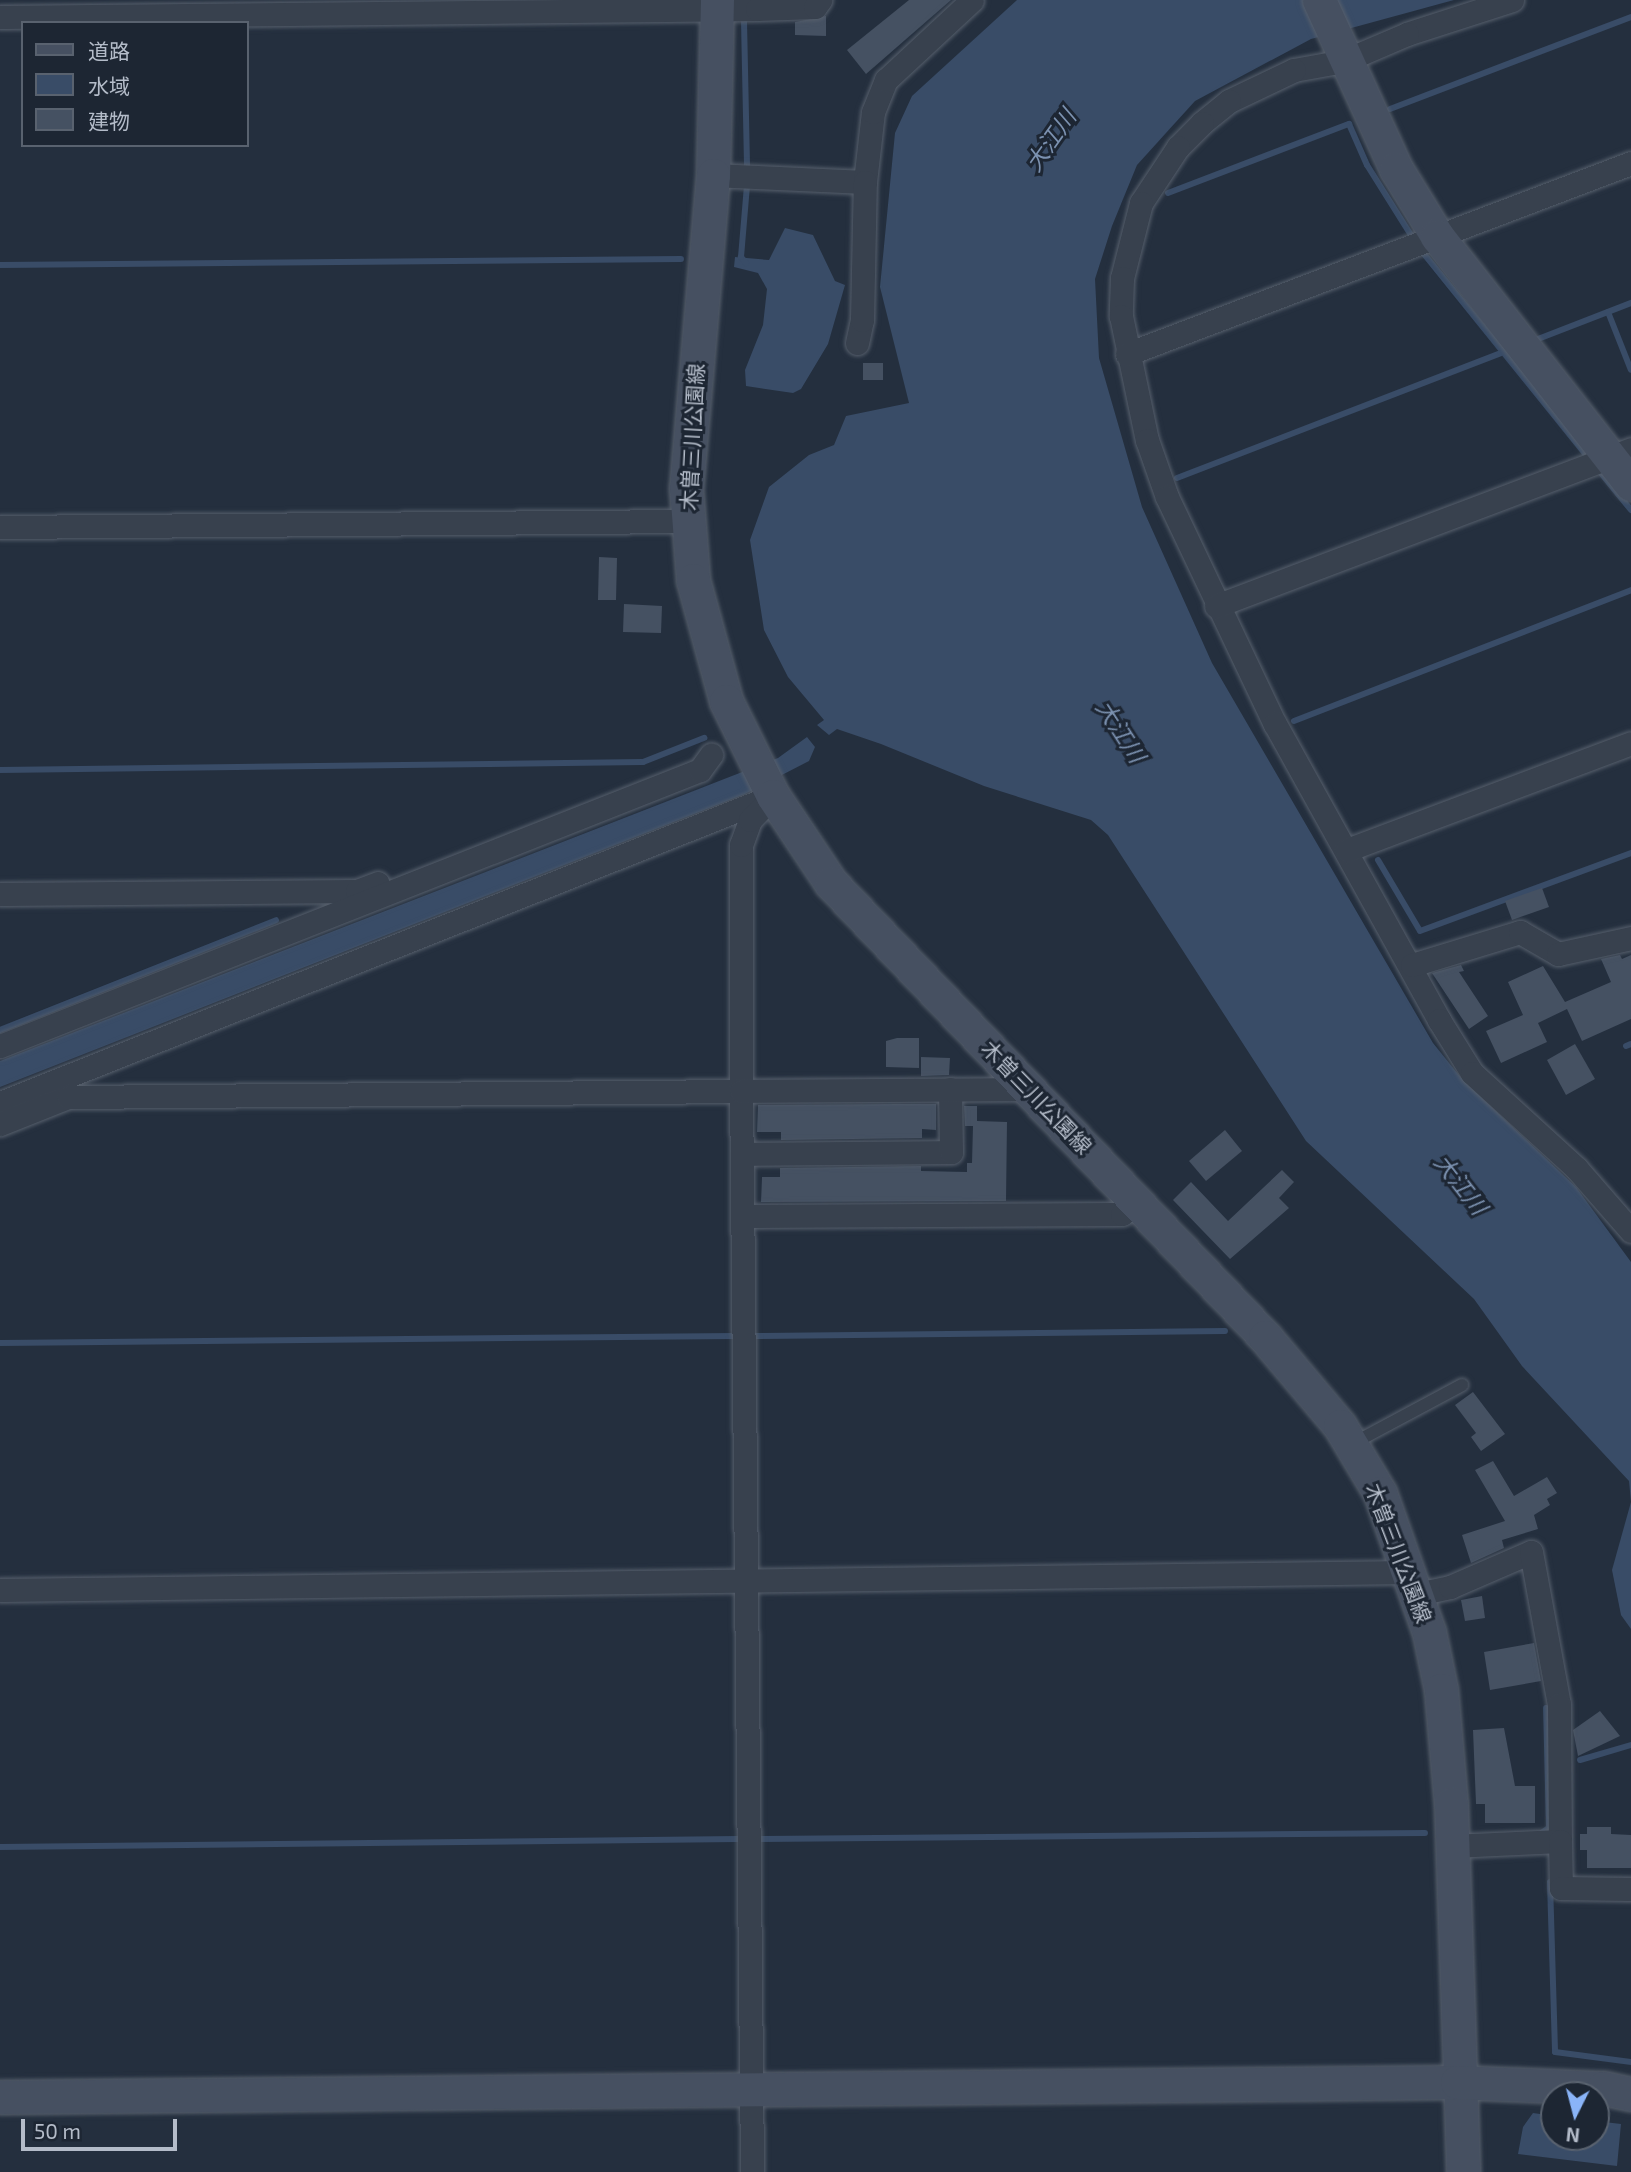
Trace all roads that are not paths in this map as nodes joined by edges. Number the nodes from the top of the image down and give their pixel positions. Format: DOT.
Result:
graph roads {
  1 [pos="820,0"];
  2 [pos="972,0"];
  3 [pos="1318,0"];
  4 [pos="1512,0"];
  5 [pos="717,4"];
  6 [pos="0,17"];
  7 [pos="1341,55"];
  8 [pos="1631,163"];
  9 [pos="713,175"];
  10 [pos="865,181"];
  11 [pos="1437,236"];
  12 [pos="857,343"];
  13 [pos="1127,354"];
  14 [pos="1620,453"];
  15 [pos="1631,484"];
  16 [pos="687,521"];
  17 [pos="0,527"];
  18 [pos="1216,606"];
  19 [pos="1631,743"];
  20 [pos="748,751"];
  21 [pos="711,755"];
  22 [pos="771,793"];
  23 [pos="1347,850"];
  24 [pos="0,894"];
  25 [pos="1631,938"];
  26 [pos="1412,965"];
  27 [pos="0,1046"];
  28 [pos="1028,1088"];
  29 [pos="950,1089"];
  30 [pos="741,1091"];
  31 [pos="0,1102"];
  32 [pos="0,1124"];
  33 [pos="742,1154"];
  34 [pos="1136,1202"];
  35 [pos="743,1216"];
  36 [pos="1631,1231"];
  37 [pos="1462,1385"];
  38 [pos="1351,1444"];
  39 [pos="1413,1583"];
  40 [pos="746,1584"];
  41 [pos="0,1590"];
  42 [pos="1560,1841"];
  43 [pos="1452,1846"];
  44 [pos="1631,1889"];
  45 [pos="1457,2082"];
  46 [pos="751,2088"];
  47 [pos="1631,2094"];
  48 [pos="0,2097"];
  49 [pos="752,2172"];
  50 [pos="1463,2172"];
  1 -- 5 [label="street"];
  2 -- 10 [label="street"];
  3 -- 7 [label="main road"];
  4 -- 7 [label="street"];
  5 -- 6 [label="street"];
  5 -- 9 [label="main road, 木曽三川公園線"];
  7 -- 11 [label="main road"];
  7 -- 13 [label="street"];
  8 -- 11 [label="street"];
  9 -- 10 [label="street"];
  9 -- 16 [label="main road, 木曽三川公園線"];
  10 -- 12 [label="street"];
  11 -- 13 [label="street"];
  11 -- 14 [label="main road"];
  13 -- 18 [label="street"];
  14 -- 15 [label="main road"];
  14 -- 18 [label="street"];
  16 -- 17 [label="street"];
  16 -- 20 [label="main road, 木曽三川公園線"];
  18 -- 23 [label="street"];
  19 -- 23 [label="street"];
  20 -- 21 [label="street"];
  20 -- 22 [label="main road, 木曽三川公園線"];
  21 -- 24 [label="street"];
  21 -- 27 [label="street"];
  22 -- 28 [label="main road, 木曽三川公園線"];
  22 -- 30 [label="street"];
  22 -- 31 [label="street"];
  23 -- 26 [label="street"];
  25 -- 26 [label="street"];
  26 -- 36 [label="street"];
  28 -- 29 [label="street"];
  28 -- 34 [label="main road, 木曽三川公園線"];
  29 -- 30 [label="street"];
  29 -- 33 [label="street"];
  30 -- 32 [label="street"];
  30 -- 33 [label="street"];
  33 -- 35 [label="street"];
  34 -- 35 [label="street"];
  34 -- 38 [label="main road, 木曽三川公園線"];
  35 -- 40 [label="street"];
  37 -- 38 [label="lane"];
  38 -- 39 [label="main road, 木曽三川公園線"];
  39 -- 40 [label="street"];
  39 -- 42 [label="street"];
  39 -- 43 [label="main road, 木曽三川公園線"];
  40 -- 41 [label="street"];
  40 -- 46 [label="street"];
  42 -- 43 [label="street"];
  42 -- 44 [label="street"];
  43 -- 45 [label="main road, 木曽三川公園線"];
  45 -- 46 [label="main road"];
  45 -- 47 [label="main road"];
  45 -- 50 [label="main road, 木曽三川公園線"];
  46 -- 48 [label="main road"];
  46 -- 49 [label="street"];
}
